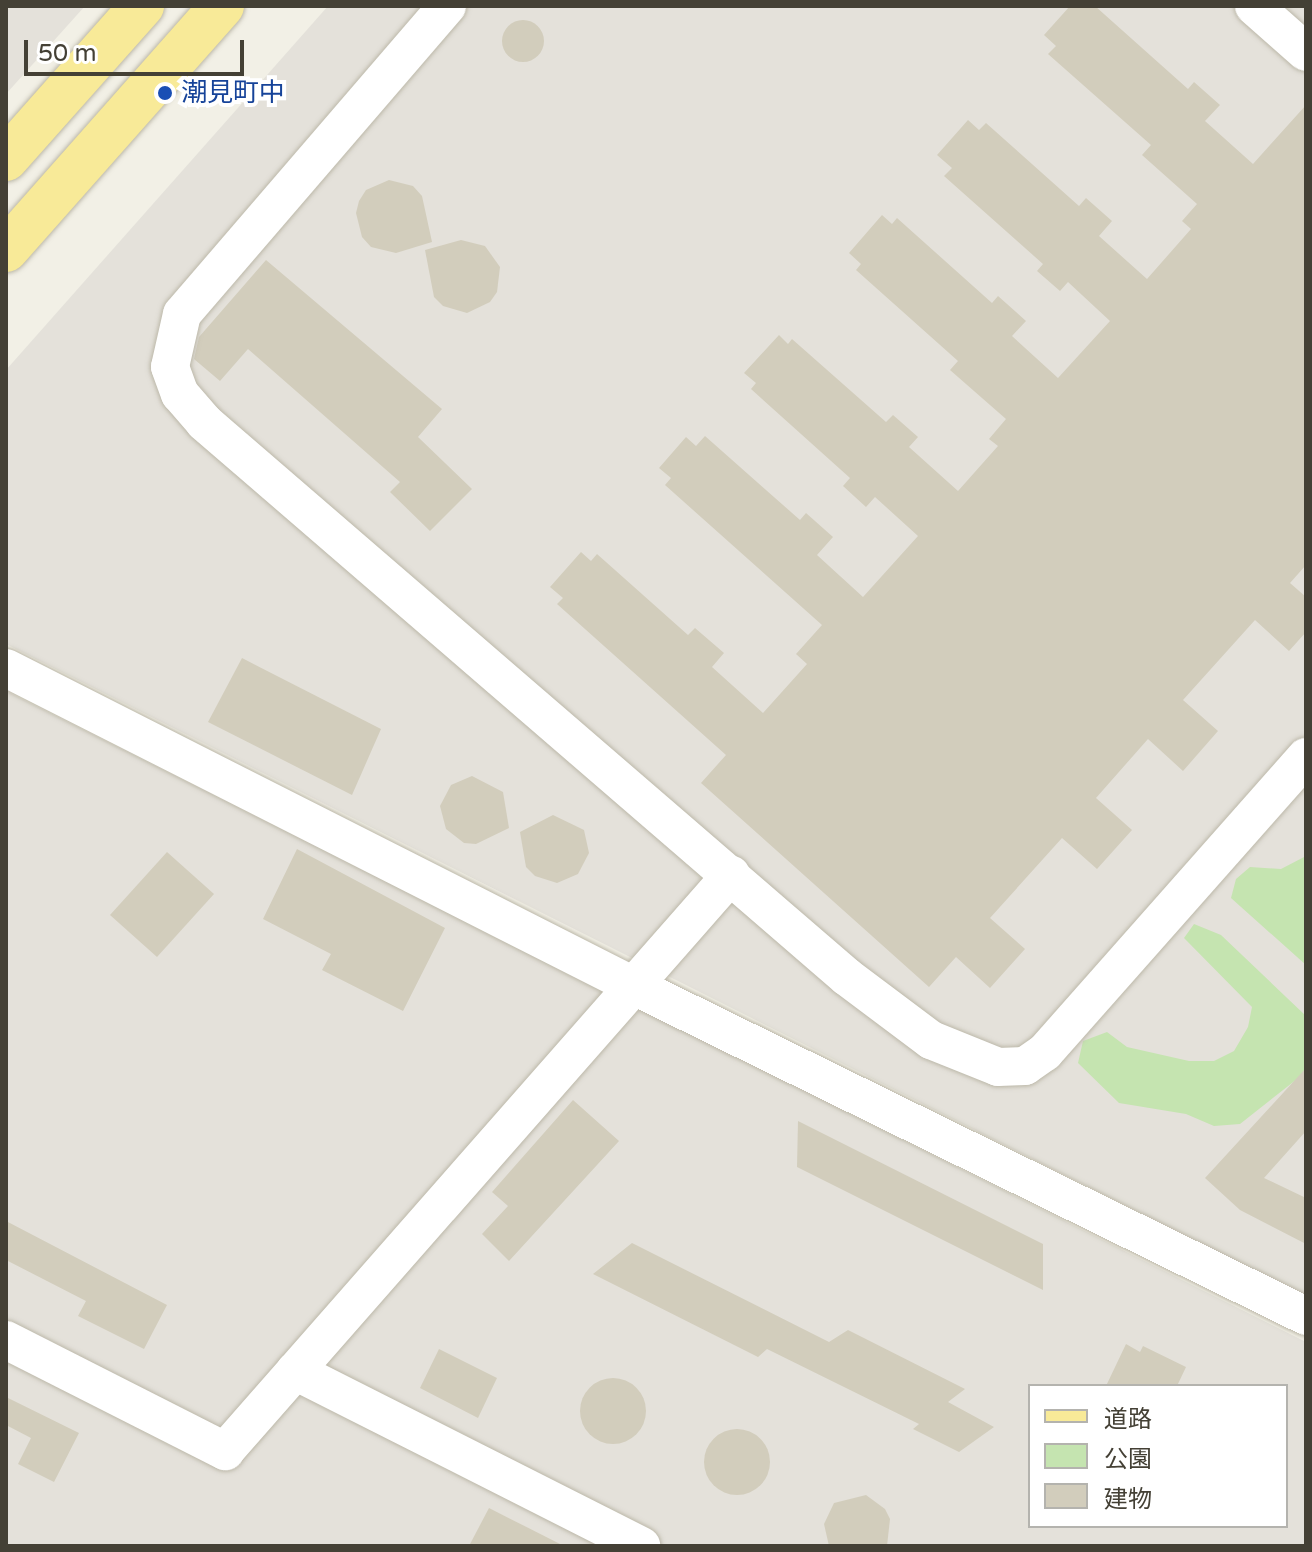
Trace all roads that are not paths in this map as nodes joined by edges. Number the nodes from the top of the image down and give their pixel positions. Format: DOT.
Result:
graph roads {
  1 [pos="142,6"];
  2 [pos="222,6"];
  3 [pos="447,6"];
  4 [pos="1254,6"];
  5 [pos="1306,52"];
  6 [pos="6,159"];
  7 [pos="6,250"];
  8 [pos="6,668"];
  9 [pos="1306,757"];
  10 [pos="731,875"];
  11 [pos="634,986"];
  12 [pos="1306,1316"];
  13 [pos="6,1340"];
  14 [pos="295,1371"];
  15 [pos="641,1546"];
  1 -- 6 [label="main road"];
  2 -- 7 [label="main road"];
  3 -- 10 [label="street"];
  4 -- 5 [label="street"];
  8 -- 11 [label="street"];
  9 -- 10 [label="street"];
  10 -- 11 [label="street"];
  11 -- 12 [label="street"];
  11 -- 14 [label="street"];
  13 -- 14 [label="street"];
  14 -- 15 [label="street"];
}
